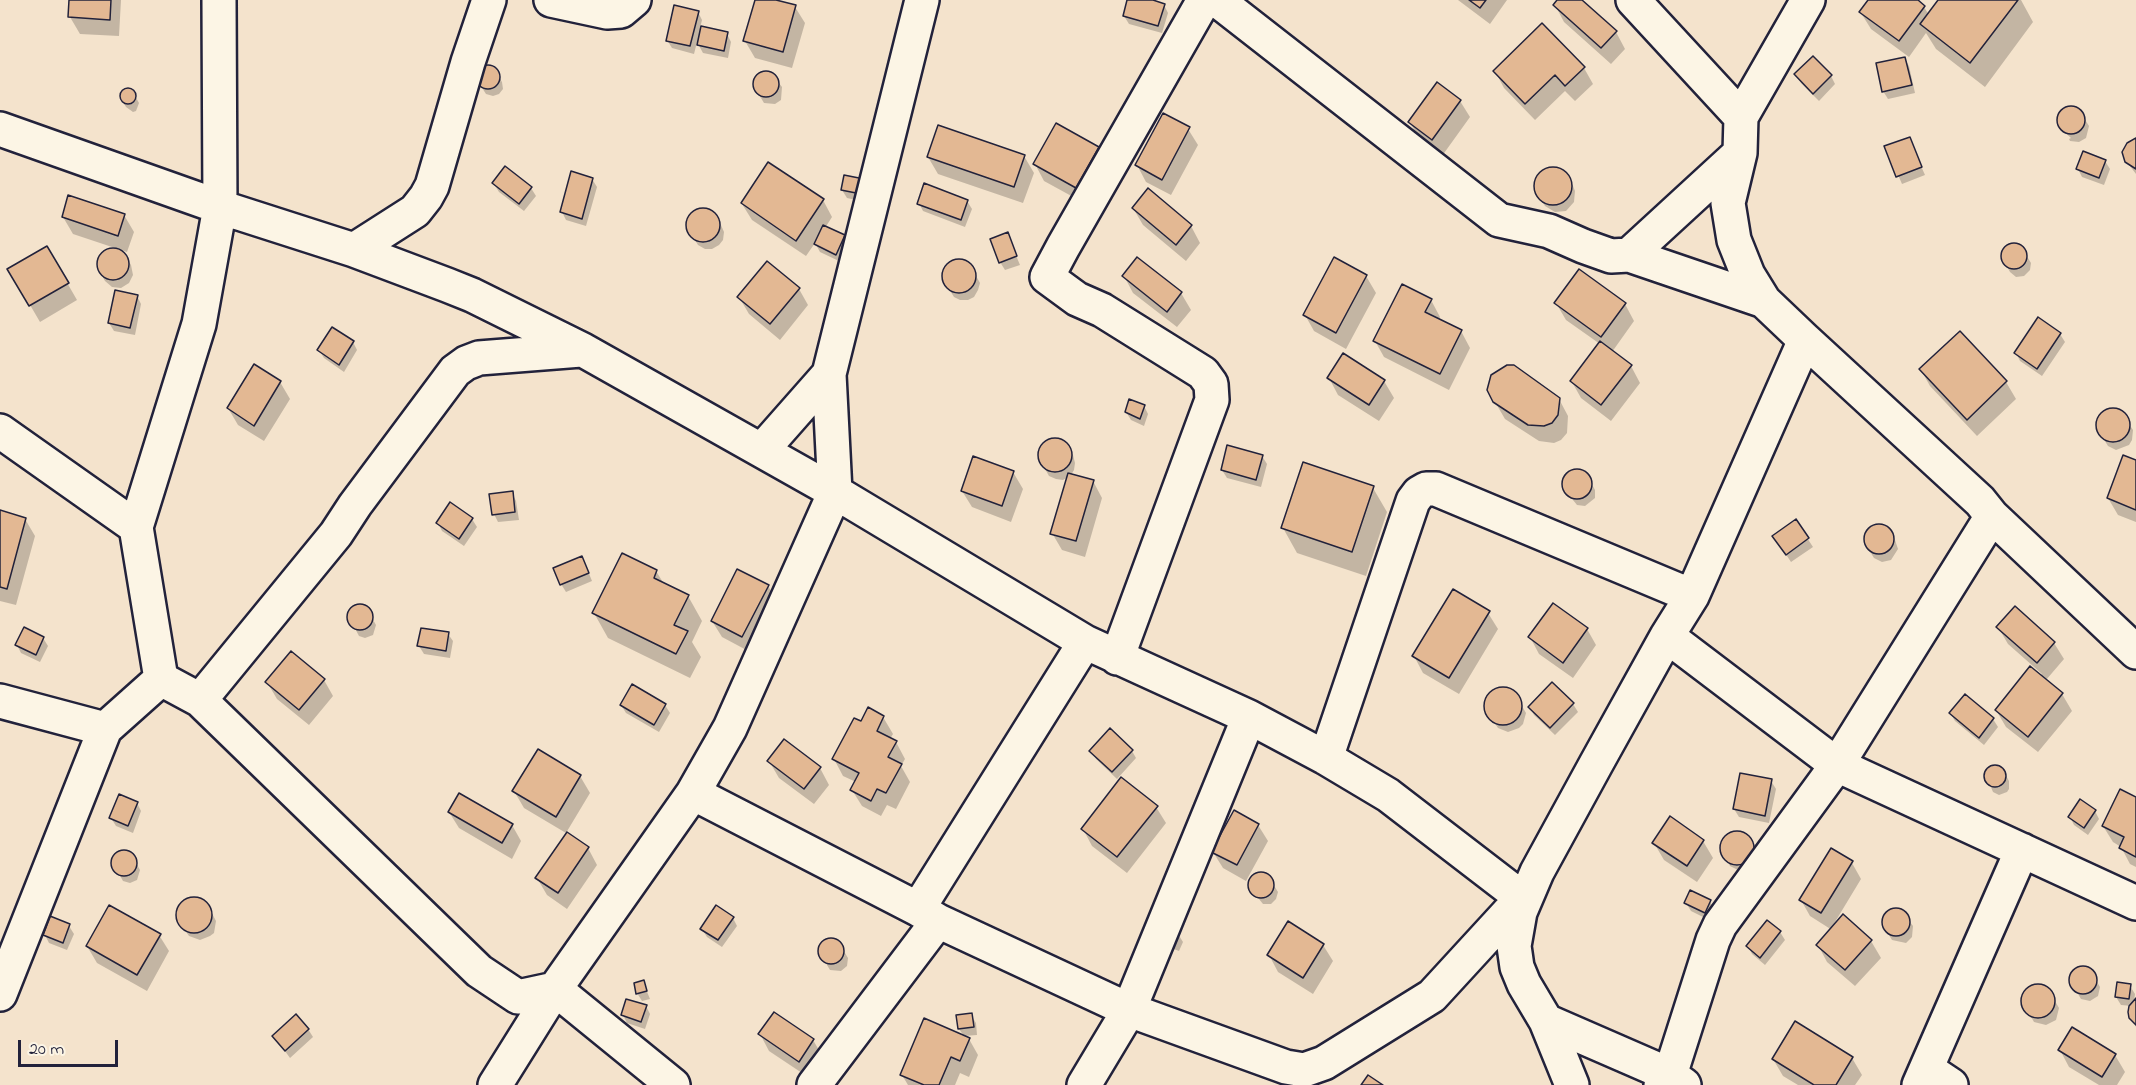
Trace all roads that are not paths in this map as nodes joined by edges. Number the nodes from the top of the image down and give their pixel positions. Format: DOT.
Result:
graph roads {
  1 [pos="219,0"];
  2 [pos="489,0"];
  3 [pos="551,0"];
  4 [pos="634,0"];
  5 [pos="922,0"];
  6 [pos="1204,0"];
  7 [pos="1217,0"];
  8 [pos="1633,0"];
  9 [pos="1808,0"];
  10 [pos="1741,117"];
  11 [pos="0,129"];
  12 [pos="1740,153"];
  13 [pos="220,207"];
  14 [pos="354,250"];
  15 [pos="1629,255"];
  16 [pos="1764,301"];
  17 [pos="1805,340"];
  18 [pos="583,350"];
  19 [pos="829,374"];
  20 [pos="0,431"];
  21 [pos="762,450"];
  22 [pos="835,492"];
  23 [pos="1992,516"];
  24 [pos="136,527"];
  25 [pos="1692,596"];
  26 [pos="1667,636"];
  27 [pos="1085,642"];
  28 [pos="2136,652"];
  29 [pos="1117,658"];
  30 [pos="161,679"];
  31 [pos="0,700"];
  32 [pos="200,700"];
  33 [pos="1249,717"];
  34 [pos="105,729"];
  35 [pos="1326,758"];
  36 [pos="1837,765"];
  37 [pos="693,793"];
  38 [pos="2022,850"];
  39 [pos="2136,903"];
  40 [pos="1521,905"];
  41 [pos="928,915"];
  42 [pos="555,989"];
  43 [pos="0,994"];
  44 [pos="1129,1010"];
  45 [pos="1546,1021"];
  46 [pos="1933,1080"];
  47 [pos="1672,1082"];
  48 [pos="495,1085"];
  49 [pos="673,1085"];
  50 [pos="814,1085"];
  51 [pos="1084,1085"];
  52 [pos="1572,1085"];
  1 -- 13 [label="street"];
  2 -- 14 [label="street"];
  3 -- 4 [label="street"];
  5 -- 19 [label="street"];
  6 -- 29 [label="street"];
  7 -- 15 [label="street"];
  8 -- 10 [label="street"];
  9 -- 10 [label="street"];
  10 -- 12 [label="street"];
  11 -- 13 [label="street"];
  12 -- 15 [label="street"];
  12 -- 16 [label="street"];
  13 -- 14 [label="street"];
  13 -- 24 [label="street"];
  14 -- 18 [label="street"];
  15 -- 16 [label="street"];
  16 -- 17 [label="street"];
  17 -- 23 [label="street"];
  17 -- 25 [label="street"];
  18 -- 21 [label="street"];
  18 -- 32 [label="street"];
  19 -- 21 [label="street"];
  19 -- 22 [label="street"];
  20 -- 24 [label="street"];
  21 -- 22 [label="street"];
  22 -- 27 [label="street"];
  22 -- 37 [label="street"];
  23 -- 28 [label="street"];
  23 -- 36 [label="street"];
  24 -- 30 [label="street"];
  25 -- 26 [label="street"];
  25 -- 35 [label="street"];
  26 -- 36 [label="street"];
  26 -- 40 [label="street"];
  27 -- 29 [label="street"];
  27 -- 41 [label="street"];
  29 -- 33 [label="street"];
  30 -- 32 [label="street"];
  30 -- 34 [label="street"];
  31 -- 34 [label="street"];
  32 -- 42 [label="street"];
  33 -- 35 [label="street"];
  33 -- 44 [label="street"];
  34 -- 43 [label="street"];
  35 -- 40 [label="street"];
  36 -- 38 [label="street"];
  36 -- 47 [label="street"];
  37 -- 41 [label="street"];
  37 -- 42 [label="street"];
  38 -- 39 [label="street"];
  38 -- 46 [label="street"];
  40 -- 44 [label="street"];
  40 -- 45 [label="street"];
  41 -- 44 [label="street"];
  41 -- 50 [label="street"];
  42 -- 48 [label="street"];
  42 -- 49 [label="street"];
  44 -- 51 [label="street"];
  45 -- 47 [label="street"];
  45 -- 52 [label="street"];
}
